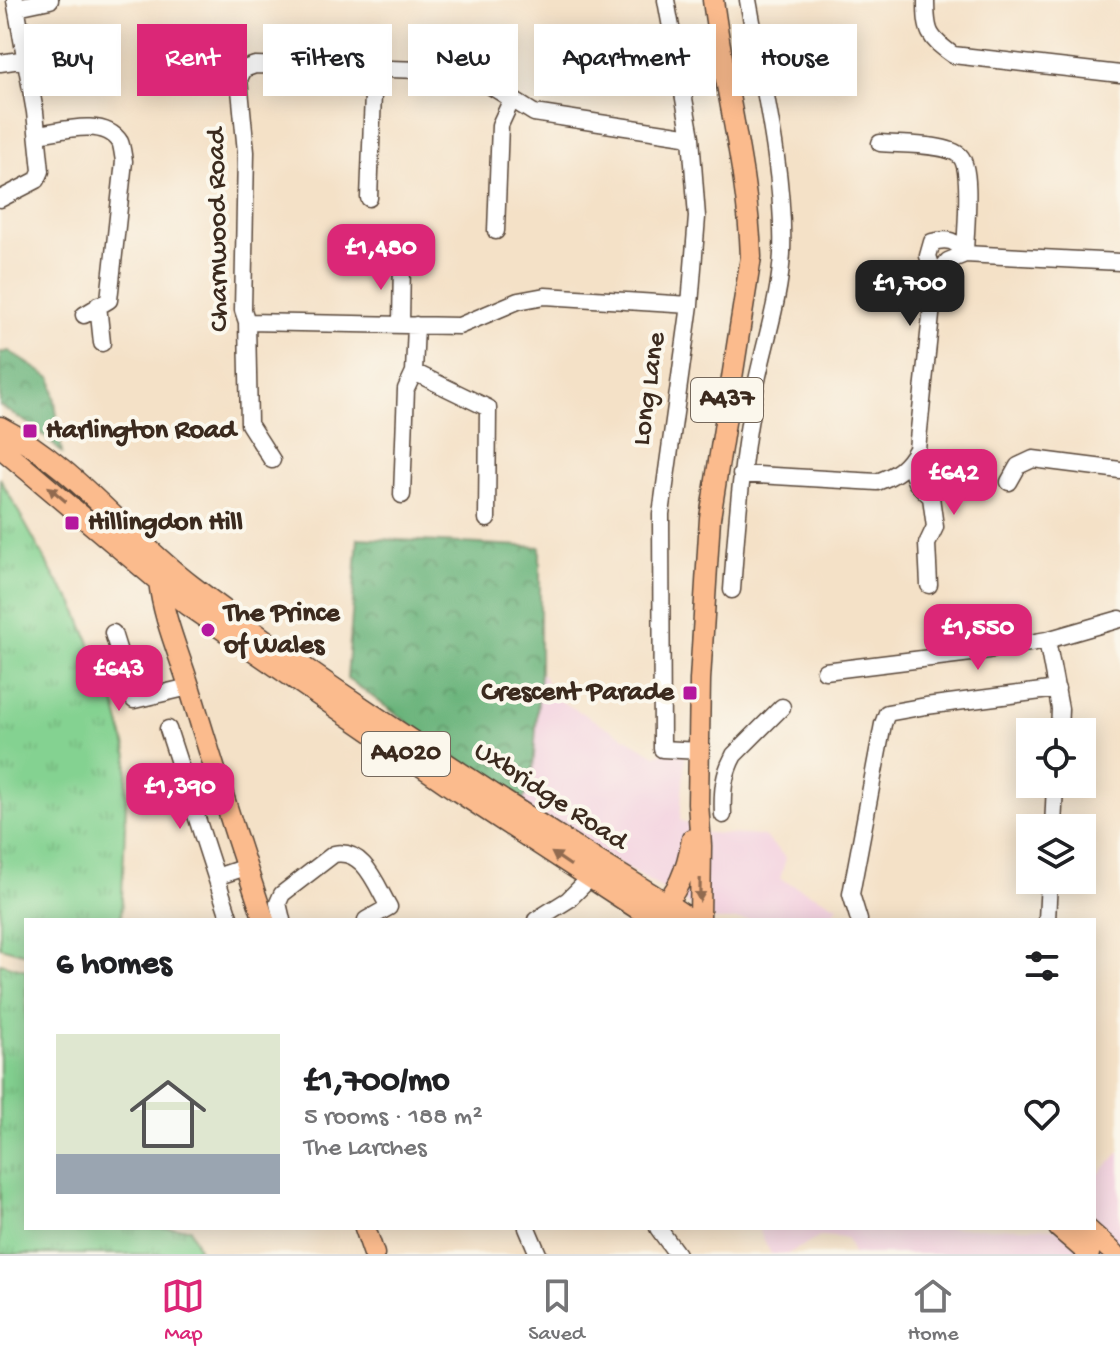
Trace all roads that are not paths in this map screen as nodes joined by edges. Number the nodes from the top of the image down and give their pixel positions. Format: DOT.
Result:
graph roads {
  1 [pos="50,0"];
  2 [pos="666,0"];
  3 [pos="713,0"];
  4 [pos="748,0"];
  5 [pos="926,0"];
  6 [pos="16,4"];
  7 [pos="24,44"];
  8 [pos="24,59"];
  9 [pos="0,63"];
  10 [pos="263,65"];
  11 [pos="392,69"];
  12 [pos="1120,74"];
  13 [pos="32,96"];
  14 [pos="373,96"];
  15 [pos="512,99"];
  16 [pos="38,134"];
  17 [pos="691,137"];
  18 [pos="880,143"];
  19 [pos="369,198"];
  20 [pos="0,199"];
  21 [pos="496,231"];
  22 [pos="965,254"];
  23 [pos="402,260"];
  24 [pos="1120,262"];
  25 [pos="935,277"];
  26 [pos="690,305"];
  27 [pos="247,322"];
  28 [pos="408,325"];
  29 [pos="102,343"];
  30 [pos="414,372"];
  31 [pos="0,427"];
  32 [pos="0,447"];
  33 [pos="272,460"];
  34 [pos="909,463"];
  35 [pos="1120,470"];
  36 [pos="741,474"];
  37 [pos="1009,482"];
  38 [pos="402,495"];
  39 [pos="487,519"];
  40 [pos="159,581"];
  41 [pos="929,585"];
  42 [pos="732,590"];
  43 [pos="189,595"];
  44 [pos="1120,619"];
  45 [pos="173,631"];
  46 [pos="113,633"];
  47 [pos="1047,640"];
  48 [pos="834,675"];
  49 [pos="189,687"];
  50 [pos="1057,689"];
  51 [pos="782,707"];
  52 [pos="1060,718"];
  53 [pos="168,729"];
  54 [pos="700,751"];
  55 [pos="722,790"];
  56 [pos="697,802"];
  57 [pos="723,815"];
  58 [pos="246,867"];
  59 [pos="216,877"];
  60 [pos="590,878"];
  61 [pos="1048,894"];
  62 [pos="654,909"];
  63 [pos="229,918"];
  64 [pos="263,918"];
  65 [pos="282,918"];
  66 [pos="370,918"];
  67 [pos="539,918"];
  68 [pos="684,918"];
  69 [pos="700,918"];
  70 [pos="858,918"];
  71 [pos="1047,918"];
  72 [pos="366,1230"];
  73 [pos="528,1230"];
  74 [pos="659,1230"];
  75 [pos="1062,1230"];
  76 [pos="1083,1246"];
  77 [pos="374,1254"];
  78 [pos="538,1254"];
  79 [pos="677,1254"];
  80 [pos="1115,1254"];
  1 -- 6 [label="street"];
  2 -- 17 [label="street, Long Lane"];
  3 -- 54 [label="main road, A437"];
  4 -- 36 [label="street"];
  5 -- 12 [label="street"];
  6 -- 7 [label="street"];
  8 -- 9 [label="street"];
  10 -- 27 [label="street, Charnwood Road"];
  11 -- 15 [label="street, Charnwood Road"];
  13 -- 16 [label="street"];
  14 -- 19 [label="street"];
  15 -- 17 [label="street, Charnwood Road"];
  15 -- 21 [label="street"];
  16 -- 20 [label="street"];
  16 -- 29 [label="street"];
  17 -- 26 [label="street, Long Lane"];
  18 -- 22 [label="street"];
  22 -- 24 [label="street"];
  22 -- 25 [label="street"];
  22 -- 25 [label="street"];
  23 -- 28 [label="street"];
  25 -- 34 [label="street"];
  26 -- 28 [label="street"];
  26 -- 54 [label="street, Long Lane"];
  27 -- 28 [label="street"];
  27 -- 33 [label="street, Charnwood Road"];
  28 -- 30 [label="street"];
  30 -- 38 [label="street"];
  30 -- 39 [label="street"];
  31 -- 43 [label="main road, Uxbridge Road / A4020"];
  40 -- 32 [label="main road, Uxbridge Road / A4020, one-way"];
  34 -- 36 [label="street"];
  34 -- 41 [label="street"];
  35 -- 37 [label="street"];
  36 -- 42 [label="street"];
  40 -- 43 [label="main road, Uxbridge Road / A4020"];
  40 -- 45 [label="main road"];
  43 -- 45 [label="main road"];
  60 -- 43 [label="main road, Uxbridge Road / A4020, one-way"];
  43 -- 62 [label="main road, Uxbridge Road / A4020"];
  44 -- 47 [label="street"];
  45 -- 49 [label="main road"];
  46 -- 49 [label="street"];
  47 -- 48 [label="street"];
  47 -- 50 [label="street"];
  49 -- 58 [label="main road"];
  50 -- 52 [label="street"];
  50 -- 70 [label="street"];
  51 -- 55 [label="street"];
  53 -- 59 [label="street"];
  54 -- 56 [label="main road, A437"];
  55 -- 56 [label="street"];
  55 -- 57 [label="street"];
  56 -- 62 [label="main road, A437"];
  56 -- 69 [label="main road, A437, one-way"];
  58 -- 59 [label="street"];
  58 -- 64 [label="main road"];
  59 -- 63 [label="street"];
  60 -- 62 [label="main road, Uxbridge Road / A4020"];
  60 -- 67 [label="street"];
  61 -- 71 [label="street"];
  62 -- 68 [label="main road, Uxbridge Road / A4020"];
  65 -- 66 [label="street"];
  72 -- 77 [label="main road"];
  73 -- 78 [label="street"];
  74 -- 79 [label="street"];
  75 -- 76 [label="main road"];
  76 -- 80 [label="main road"];
}
